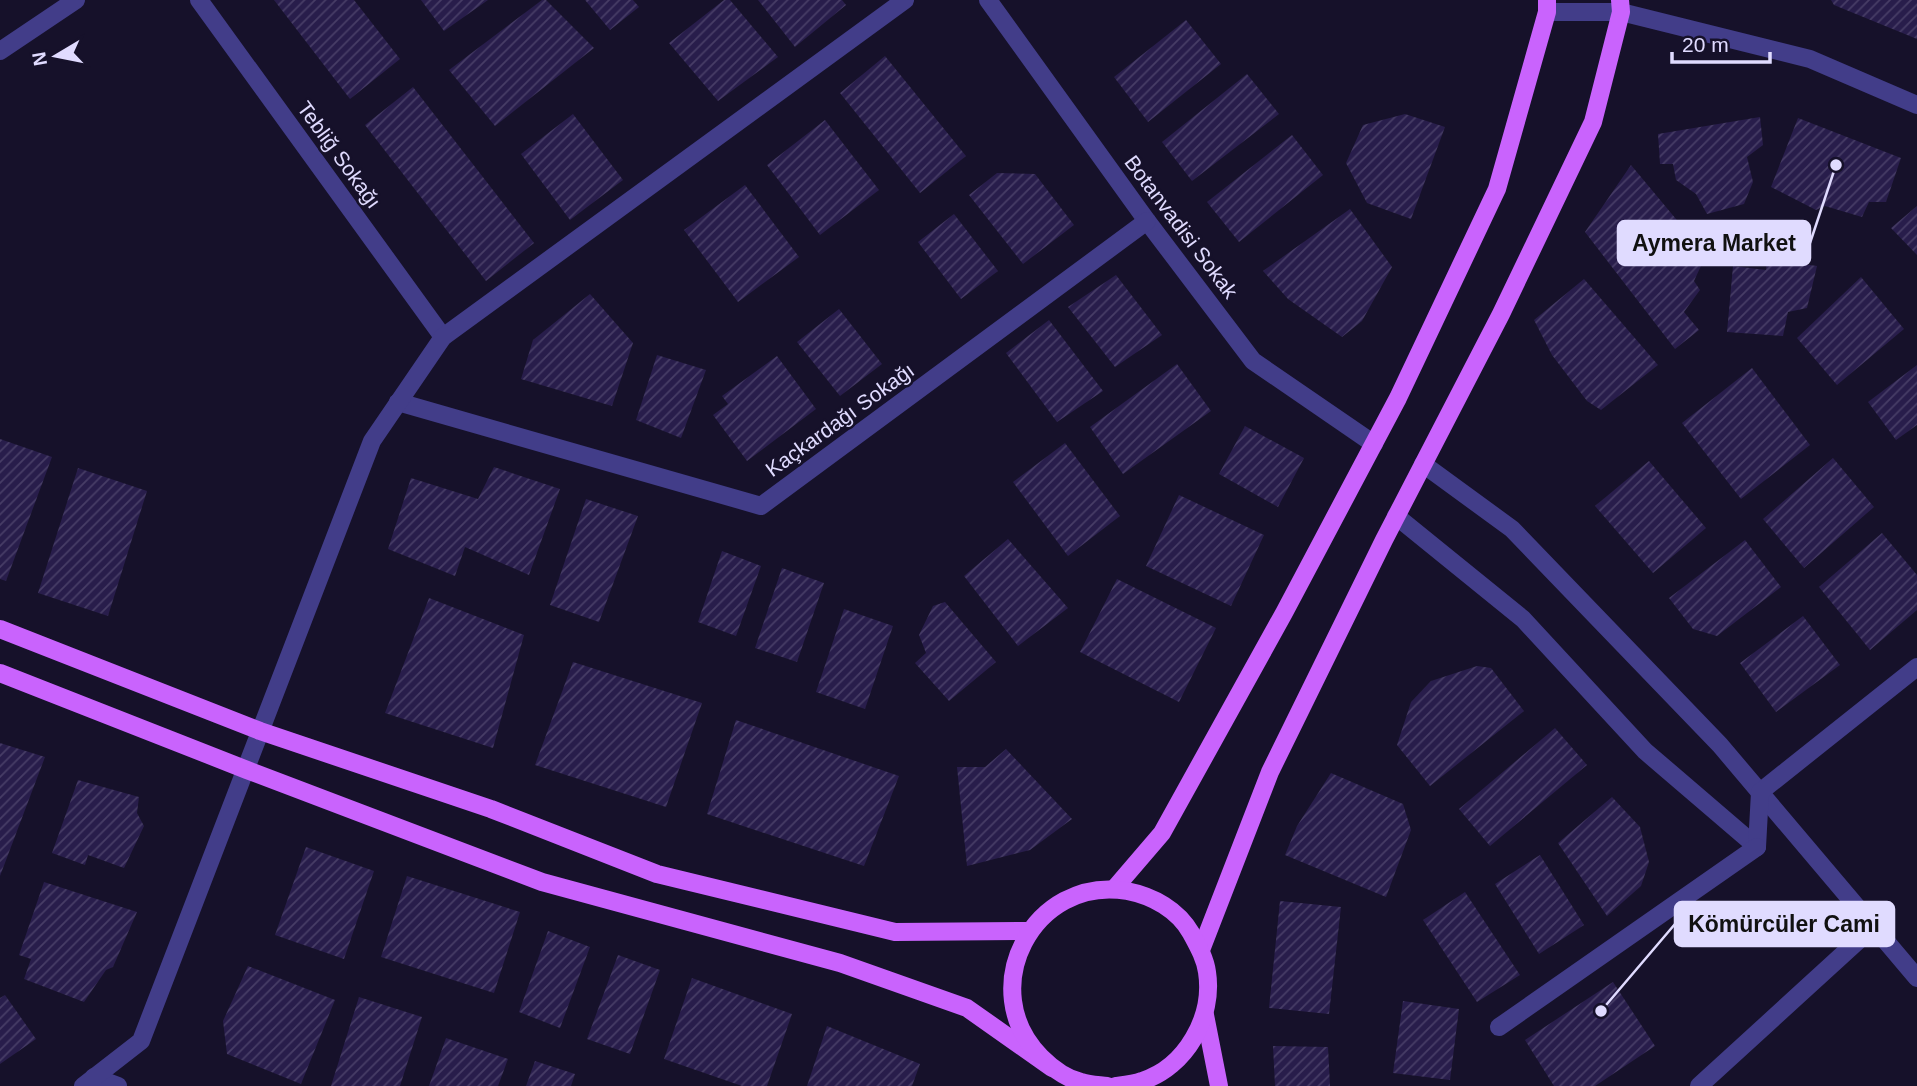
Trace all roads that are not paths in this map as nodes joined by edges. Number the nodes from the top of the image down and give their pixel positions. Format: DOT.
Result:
graph roads {
  1 [pos="76,0"];
  2 [pos="199,0"];
  3 [pos="905,0"];
  4 [pos="988,0"];
  5 [pos="880,6"];
  6 [pos="1547,6"];
  7 [pos="1621,6"];
  8 [pos="0,51"];
  9 [pos="1917,105"];
  10 [pos="1147,221"];
  11 [pos="443,337"];
  12 [pos="398,402"];
  13 [pos="1374,444"];
  14 [pos="1423,464"];
  15 [pos="1396,516"];
  16 [pos="0,629"];
  17 [pos="1917,667"];
  18 [pos="0,673"];
  19 [pos="260,731"];
  20 [pos="247,770"];
  21 [pos="1760,792"];
  22 [pos="1757,847"];
  23 [pos="1114,889"];
  24 [pos="1873,927"];
  25 [pos="1029,931"];
  26 [pos="1201,950"];
  27 [pos="1917,978"];
  28 [pos="1205,1015"];
  29 [pos="1499,1027"];
  30 [pos="1052,1068"];
  31 [pos="88,1082"];
  32 [pos="1082,1084"];
  33 [pos="118,1086"];
  34 [pos="1107,1086"];
  35 [pos="1116,1086"];
  36 [pos="1219,1086"];
  37 [pos="1699,1086"];
  1 -- 8 [label="street"];
  2 -- 11 [label="street, Tebliğ Sokağı"];
  3 -- 5 [label="street"];
  4 -- 10 [label="street, Botanvadisi Sokak"];
  5 -- 11 [label="street"];
  6 -- 7 [label="street"];
  6 -- 13 [label="main road"];
  7 -- 9 [label="street"];
  7 -- 14 [label="main road"];
  10 -- 12 [label="street, Kaçkardağı Sokağı"];
  10 -- 13 [label="street, Botanvadisi Sokak"];
  11 -- 12 [label="street"];
  12 -- 19 [label="street"];
  13 -- 23 [label="main road"];
  14 -- 15 [label="main road"];
  14 -- 21 [label="street"];
  15 -- 22 [label="street"];
  15 -- 26 [label="main road"];
  16 -- 19 [label="main road"];
  17 -- 21 [label="street"];
  18 -- 20 [label="main road"];
  19 -- 20 [label="street"];
  19 -- 25 [label="main road"];
  20 -- 30 [label="main road"];
  20 -- 31 [label="street"];
  21 -- 22 [label="street"];
  21 -- 24 [label="street"];
  22 -- 29 [label="street"];
  23 -- 25 [label="main road"];
  23 -- 26 [label="main road"];
  24 -- 27 [label="street"];
  24 -- 37 [label="street"];
  25 -- 30 [label="main road"];
  26 -- 28 [label="main road"];
  28 -- 35 [label="main road"];
  28 -- 36 [label="main road"];
  30 -- 32 [label="main road"];
  31 -- 33 [label="street"];
  32 -- 34 [label="main road"];
}
